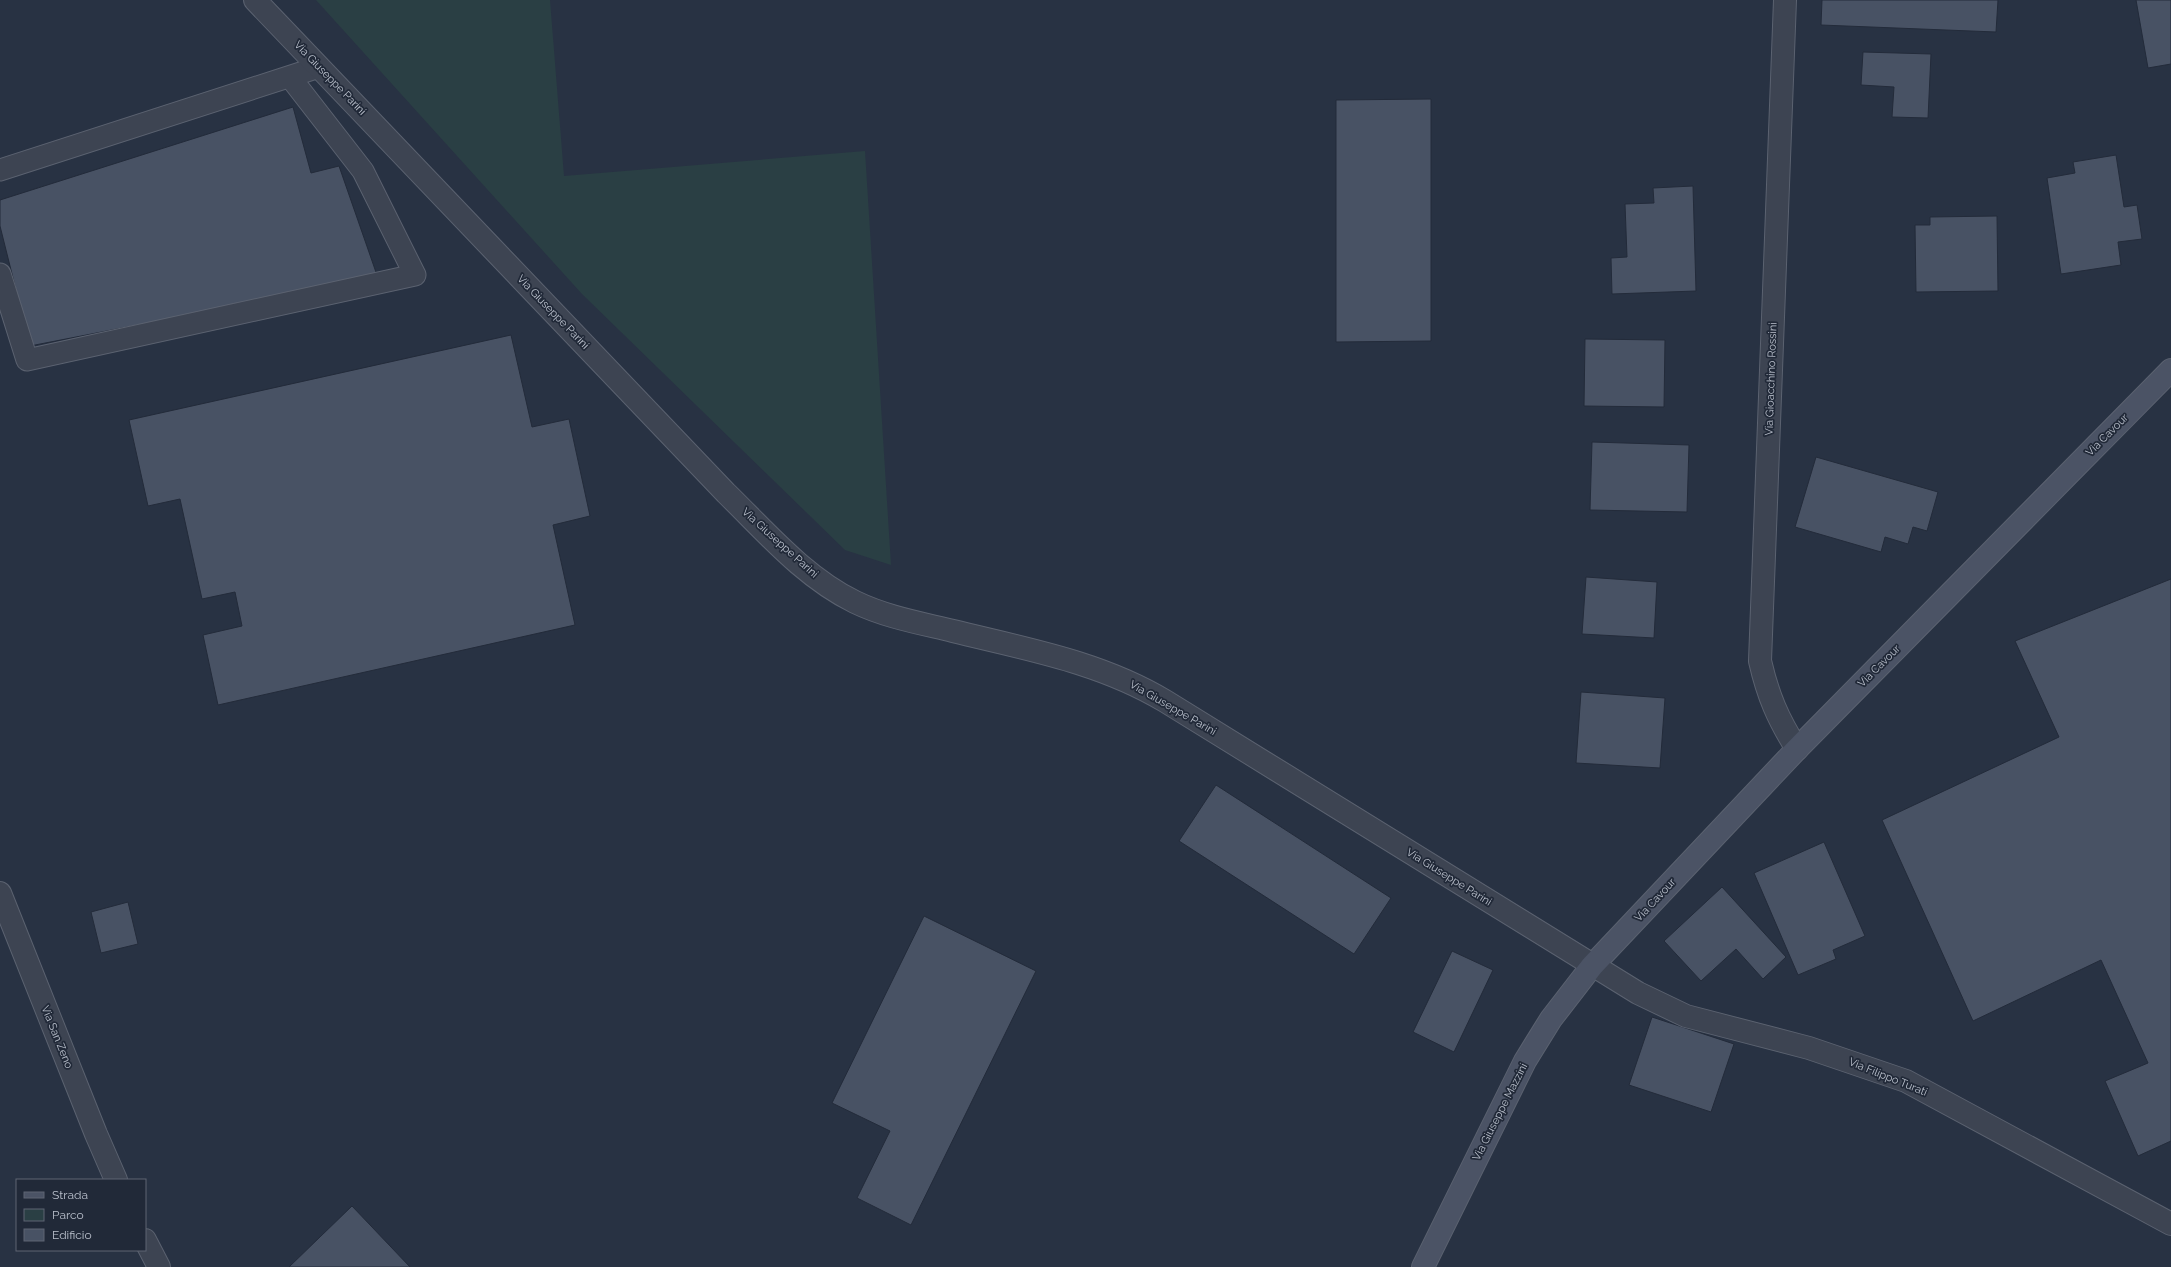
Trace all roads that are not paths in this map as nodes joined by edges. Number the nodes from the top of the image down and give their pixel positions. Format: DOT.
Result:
graph roads {
  1 [pos="255,0"];
  2 [pos="1785,0"];
  3 [pos="319,67"];
  4 [pos="290,77"];
  5 [pos="0,170"];
  6 [pos="0,274"];
  7 [pos="2171,370"];
  8 [pos="1797,749"];
  9 [pos="0,894"];
  10 [pos="1592,966"];
  11 [pos="116,1179"];
  12 [pos="2171,1224"];
  13 [pos="146,1242"];
  14 [pos="159,1267"];
  15 [pos="1423,1267"];
  1 -- 3 [label="street, Via Giuseppe Parini"];
  2 -- 8 [label="street, Via Gioacchino Rossini"];
  3 -- 4 [label="lane"];
  3 -- 10 [label="street, Via Giuseppe Parini"];
  4 -- 5 [label="lane"];
  4 -- 6 [label="lane"];
  7 -- 8 [label="street, Via Cavour"];
  8 -- 10 [label="street, Via Cavour"];
  9 -- 11 [label="street, Via San Zeno"];
  10 -- 12 [label="street, Via Filippo Turati"];
  10 -- 15 [label="street, Via Giuseppe Mazzini"];
  13 -- 14 [label="street"];
}
